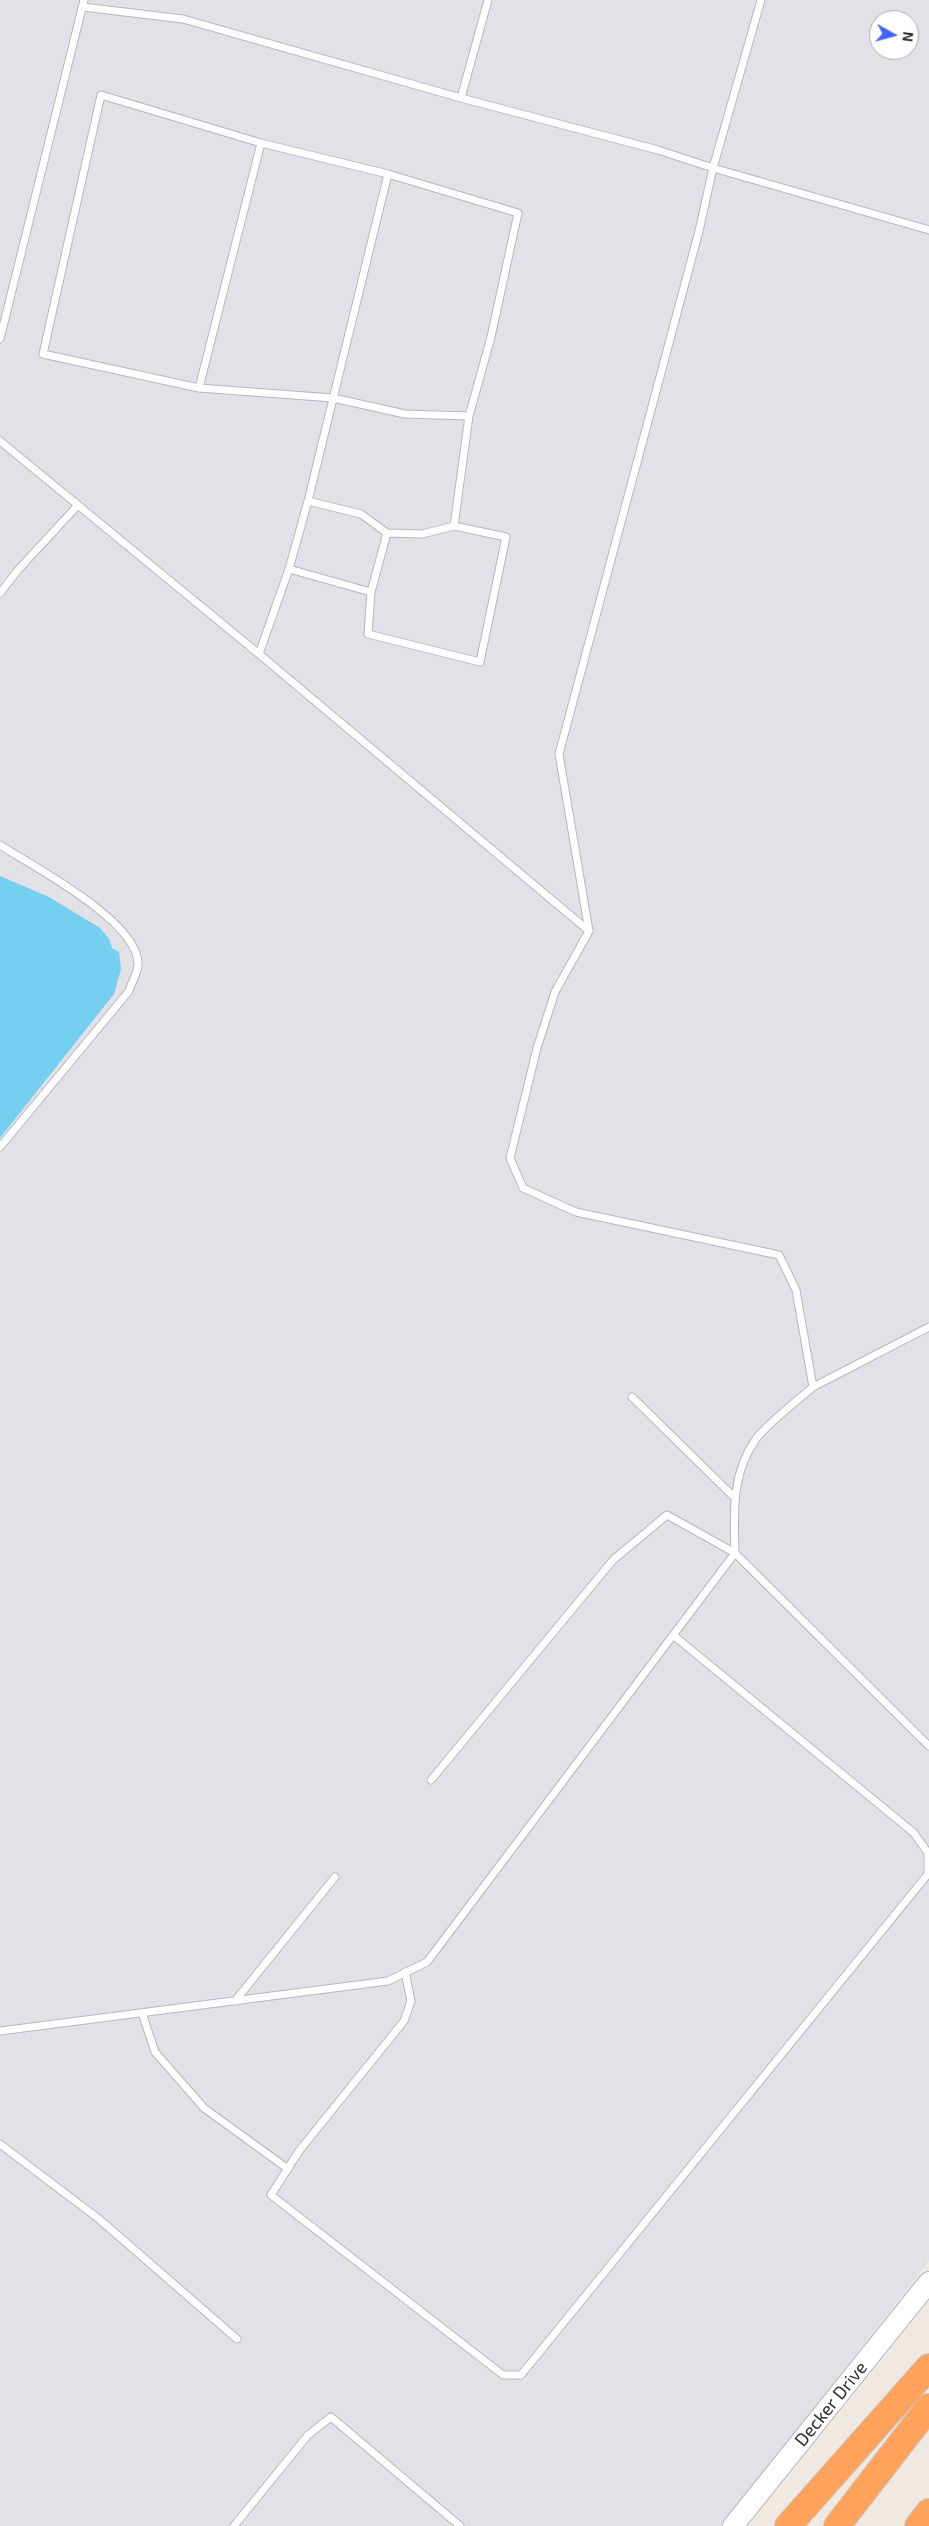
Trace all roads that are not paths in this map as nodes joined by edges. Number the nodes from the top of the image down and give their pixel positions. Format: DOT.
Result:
graph roads {
  1 [pos="488,0"];
  2 [pos="761,0"];
  3 [pos="84,3"];
  4 [pos="461,98"];
  5 [pos="261,143"];
  6 [pos="713,168"];
  7 [pos="388,174"];
  8 [pos="929,230"];
  9 [pos="0,339"];
  10 [pos="199,388"];
  11 [pos="333,398"];
  12 [pos="469,416"];
  13 [pos="0,441"];
  14 [pos="308,501"];
  15 [pos="78,505"];
  16 [pos="454,526"];
  17 [pos="387,533"];
  18 [pos="289,569"];
  19 [pos="371,592"];
  20 [pos="0,593"];
  21 [pos="259,654"];
  22 [pos="0,845"];
  23 [pos="589,931"];
  24 [pos="0,1147"];
  25 [pos="929,1327"];
  26 [pos="813,1387"];
  27 [pos="632,1397"];
  28 [pos="734,1497"];
  29 [pos="735,1553"];
  30 [pos="674,1635"];
  31 [pos="929,1746"];
  32 [pos="431,1780"];
  33 [pos="335,1877"];
  34 [pos="405,1972"];
  35 [pos="235,2001"];
  36 [pos="142,2013"];
  37 [pos="0,2031"];
  38 [pos="0,2144"];
  39 [pos="288,2169"];
  40 [pos="929,2282"];
  41 [pos="237,2339"];
  42 [pos="929,2367"];
  43 [pos="929,2407"];
  44 [pos="929,2512"];
  45 [pos="234,2526"];
  46 [pos="460,2526"];
  47 [pos="733,2526"];
  48 [pos="788,2526"];
  49 [pos="837,2526"];
  50 [pos="918,2526"];
  1 -- 4 [label="lane"];
  2 -- 6 [label="lane"];
  3 -- 4 [label="lane"];
  3 -- 9 [label="lane"];
  4 -- 6 [label="lane"];
  5 -- 7 [label="lane"];
  5 -- 10 [label="lane"];
  5 -- 10 [label="lane"];
  6 -- 8 [label="lane"];
  6 -- 23 [label="lane"];
  7 -- 11 [label="lane"];
  7 -- 12 [label="lane"];
  10 -- 11 [label="lane"];
  11 -- 12 [label="lane"];
  11 -- 14 [label="lane"];
  12 -- 16 [label="lane"];
  13 -- 15 [label="lane"];
  14 -- 17 [label="lane"];
  14 -- 18 [label="lane"];
  15 -- 20 [label="lane"];
  15 -- 21 [label="lane"];
  16 -- 17 [label="lane"];
  16 -- 19 [label="lane"];
  17 -- 19 [label="lane"];
  18 -- 19 [label="lane"];
  18 -- 21 [label="lane"];
  21 -- 23 [label="lane"];
  22 -- 24 [label="lane"];
  23 -- 26 [label="lane"];
  25 -- 26 [label="lane"];
  26 -- 28 [label="lane"];
  27 -- 28 [label="lane"];
  28 -- 29 [label="lane"];
  29 -- 30 [label="lane"];
  29 -- 31 [label="lane"];
  29 -- 32 [label="lane"];
  30 -- 34 [label="lane"];
  30 -- 39 [label="lane"];
  33 -- 35 [label="lane"];
  34 -- 35 [label="lane"];
  34 -- 39 [label="lane"];
  35 -- 36 [label="lane"];
  36 -- 37 [label="lane"];
  36 -- 39 [label="lane"];
  38 -- 41 [label="lane"];
  40 -- 47 [label="main road, Decker Drive"];
  42 -- 48 [label="highway"];
  43 -- 49 [label="highway"];
  44 -- 50 [label="highway"];
  45 -- 46 [label="lane"];
}
